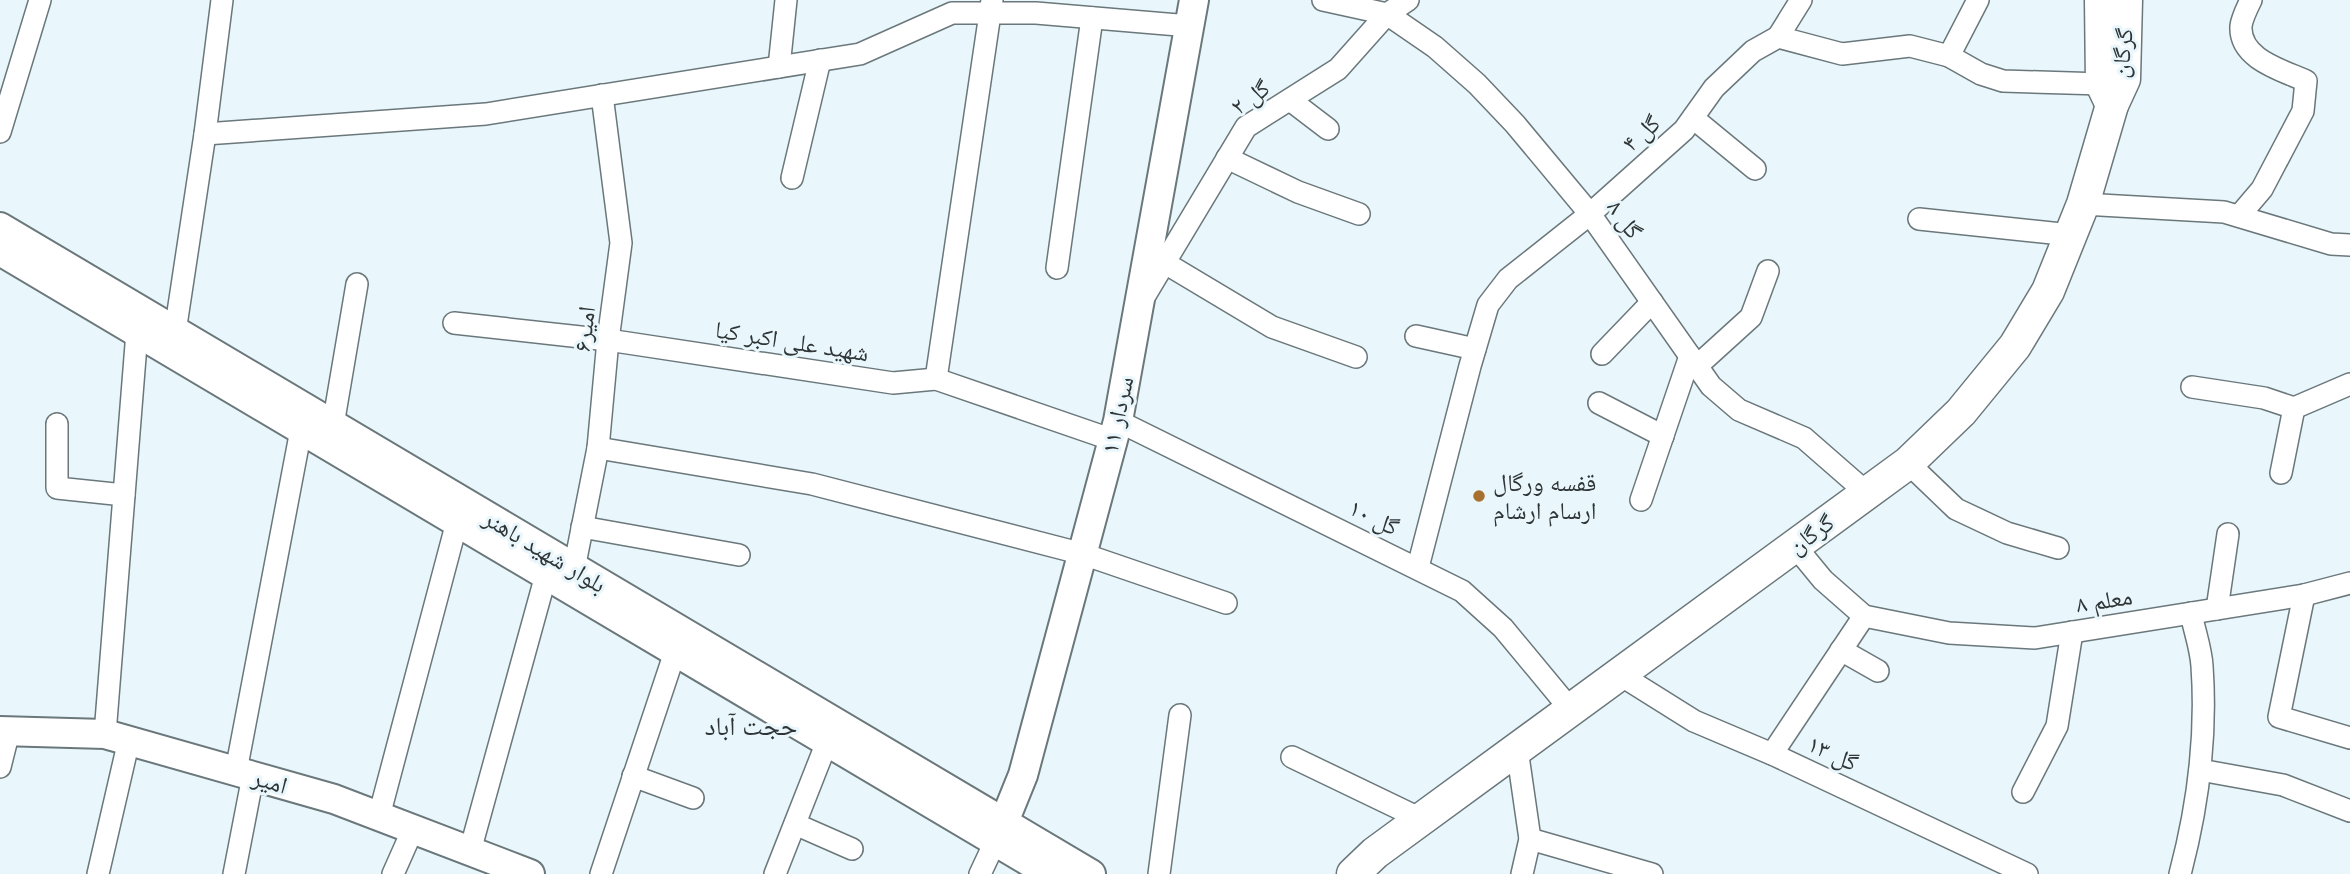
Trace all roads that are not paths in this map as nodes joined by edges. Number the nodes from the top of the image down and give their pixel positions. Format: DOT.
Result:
graph roads {
  1 [pos="40,0"];
  2 [pos="222,0"];
  3 [pos="786,0"];
  4 [pos="1323,0"];
  5 [pos="1408,0"];
  6 [pos="1801,0"];
  7 [pos="1978,0"];
  8 [pos="2101,0"];
  9 [pos="2126,0"];
  10 [pos="2251,0"];
  11 [pos="991,6"];
  12 [pos="1192,13"];
  13 [pos="1387,14"];
  14 [pos="1092,18"];
  15 [pos="1778,37"];
  16 [pos="1949,56"];
  17 [pos="820,60"];
  18 [pos="779,67"];
  19 [pos="2107,94"];
  20 [pos="603,95"];
  21 [pos="1290,100"];
  22 [pos="1693,118"];
  23 [pos="1328,129"];
  24 [pos="0,132"];
  25 [pos="205,134"];
  26 [pos="1227,158"];
  27 [pos="1755,169"];
  28 [pos="792,178"];
  29 [pos="2083,204"];
  30 [pos="1359,214"];
  31 [pos="1590,214"];
  32 [pos="2239,216"];
  33 [pos="1919,219"];
  34 [pos="0,228"];
  35 [pos="2071,235"];
  36 [pos="2350,245"];
  37 [pos="0,251"];
  38 [pos="1165,263"];
  39 [pos="1058,268"];
  40 [pos="1768,271"];
  41 [pos="357,284"];
  42 [pos="1652,302"];
  43 [pos="1139,305"];
  44 [pos="454,323"];
  45 [pos="176,331"];
  46 [pos="137,332"];
  47 [pos="1416,336"];
  48 [pos="608,340"];
  49 [pos="1475,349"];
  50 [pos="1602,354"];
  51 [pos="1356,357"];
  52 [pos="1693,361"];
  53 [pos="936,379"];
  54 [pos="2350,384"];
  55 [pos="2192,387"];
  56 [pos="1599,403"];
  57 [pos="2294,408"];
  58 [pos="57,424"];
  59 [pos="333,425"];
  60 [pos="301,430"];
  61 [pos="1116,430"];
  62 [pos="1663,436"];
  63 [pos="598,448"];
  64 [pos="1908,463"];
  65 [pos="2281,473"];
  66 [pos="1867,493"];
  67 [pos="124,495"];
  68 [pos="1641,500"];
  69 [pos="457,522"];
  70 [pos="582,527"];
  71 [pos="2228,534"];
  72 [pos="1795,546"];
  73 [pos="2058,548"];
  74 [pos="1083,554"];
  75 [pos="739,555"];
  76 [pos="1418,568"];
  77 [pos="574,569"];
  78 [pos="546,575"];
  79 [pos="2350,583"];
  80 [pos="2304,595"];
  81 [pos="1226,603"];
  82 [pos="2217,609"];
  83 [pos="2191,613"];
  84 [pos="1864,617"];
  85 [pos="2071,632"];
  86 [pos="1841,650"];
  87 [pos="675,652"];
  88 [pos="1878,671"];
  89 [pos="1619,674"];
  90 [pos="1571,710"];
  91 [pos="1180,715"];
  92 [pos="4,731"];
  93 [pos="117,737"];
  94 [pos="2350,738"];
  95 [pos="827,742"];
  96 [pos="1517,750"];
  97 [pos="1772,754"];
  98 [pos="1292,757"];
  99 [pos="0,767"];
  100 [pos="2200,770"];
  101 [pos="245,774"];
  102 [pos="633,776"];
  103 [pos="2024,792"];
  104 [pos="694,798"];
  105 [pos="2350,811"];
  106 [pos="379,817"];
  107 [pos="1421,819"];
  108 [pos="795,824"];
  109 [pos="413,830"];
  110 [pos="1000,832"];
  111 [pos="1530,839"];
  112 [pos="852,849"];
  113 [pos="470,851"];
  114 [pos="1367,863"];
  115 [pos="98,874"];
  116 [pos="234,874"];
  117 [pos="393,874"];
  118 [pos="530,874"];
  119 [pos="601,874"];
  120 [pos="775,874"];
  121 [pos="980,874"];
  122 [pos="1050,874"];
  123 [pos="1091,874"];
  124 [pos="1159,874"];
  125 [pos="1335,874"];
  126 [pos="1353,874"];
  127 [pos="1522,874"];
  128 [pos="1652,874"];
  129 [pos="2027,874"];
  130 [pos="2180,874"];
  1 -- 24 [label="street"];
  2 -- 25 [label="street"];
  3 -- 18 [label="street"];
  4 -- 13 [label="street, گل ۸"];
  5 -- 13 [label="street, گل ۲"];
  6 -- 15 [label="street"];
  7 -- 16 [label="street"];
  8 -- 19 [label="main road, گرگان"];
  9 -- 19 [label="main road, گرگان"];
  10 -- 32 [label="street"];
  11 -- 14 [label="street"];
  11 -- 17 [label="street"];
  11 -- 53 [label="street"];
  12 -- 14 [label="street"];
  12 -- 43 [label="main road, سردار ۱۱"];
  13 -- 21 [label="street, گل ۲"];
  13 -- 31 [label="street, گل ۸"];
  14 -- 39 [label="street"];
  15 -- 16 [label="street"];
  15 -- 22 [label="street, گل ۴"];
  16 -- 19 [label="street"];
  17 -- 18 [label="street"];
  17 -- 28 [label="street"];
  18 -- 20 [label="street"];
  19 -- 29 [label="main road, گرگان"];
  20 -- 25 [label="street"];
  20 -- 48 [label="street, امیر۶"];
  21 -- 23 [label="street"];
  21 -- 26 [label="street, گل ۲"];
  22 -- 27 [label="street"];
  22 -- 31 [label="street, گل ۴"];
  25 -- 45 [label="street"];
  26 -- 30 [label="street"];
  26 -- 38 [label="street, گل ۲"];
  29 -- 32 [label="street"];
  29 -- 35 [label="main road, گرگان"];
  31 -- 42 [label="street, گل ۸"];
  31 -- 49 [label="street, گل ۴"];
  32 -- 36 [label="street"];
  33 -- 35 [label="street"];
  34 -- 45 [label="main road, بلوار شهید باهنر"];
  35 -- 64 [label="main road, گرگان"];
  37 -- 46 [label="main road, بلوار شهید باهنر"];
  38 -- 43 [label="street, گل ۲"];
  38 -- 51 [label="street"];
  40 -- 52 [label="street"];
  41 -- 59 [label="street"];
  42 -- 50 [label="street"];
  42 -- 52 [label="street, گل ۸"];
  43 -- 61 [label="main road, سردار ۱۱"];
  44 -- 48 [label="street, شهید علی اکبر کیا"];
  45 -- 59 [label="main road, بلوار شهید باهنر"];
  46 -- 60 [label="main road, بلوار شهید باهنر"];
  46 -- 67 [label="street"];
  47 -- 49 [label="street"];
  48 -- 53 [label="street, شهید علی اکبر کیا"];
  48 -- 63 [label="street, امیر۶"];
  49 -- 76 [label="street, گل ۴"];
  52 -- 62 [label="street"];
  52 -- 66 [label="street, گل ۸"];
  53 -- 61 [label="street, شهید علی اکبر کیا"];
  54 -- 57 [label="street"];
  55 -- 57 [label="street"];
  56 -- 62 [label="street"];
  57 -- 65 [label="street"];
  58 -- 67 [label="street"];
  59 -- 77 [label="main road, بلوار شهید باهنر"];
  60 -- 69 [label="main road, بلوار شهید باهنر"];
  60 -- 101 [label="street"];
  61 -- 74 [label="main road, سردار ۱۱"];
  61 -- 76 [label="street, گل ۱۰"];
  62 -- 68 [label="street"];
  63 -- 70 [label="street, امیر۶"];
  63 -- 74 [label="street"];
  64 -- 66 [label="main road, گرگان"];
  64 -- 73 [label="street"];
  66 -- 72 [label="main road, گرگان"];
  67 -- 93 [label="street"];
  69 -- 78 [label="main road, بلوار شهید باهنر"];
  69 -- 106 [label="street"];
  70 -- 75 [label="street"];
  70 -- 77 [label="street, امیر۶"];
  71 -- 82 [label="street"];
  72 -- 84 [label="street"];
  72 -- 89 [label="main road, گرگان"];
  74 -- 81 [label="street"];
  74 -- 110 [label="main road, سردار ۱۱"];
  76 -- 90 [label="street, گل ۱۰"];
  77 -- 110 [label="main road, بلوار شهید باهنر"];
  78 -- 87 [label="main road, بلوار شهید باهنر"];
  78 -- 113 [label="street"];
  79 -- 80 [label="street, معلم ۸"];
  80 -- 82 [label="street, معلم ۸"];
  80 -- 94 [label="street"];
  82 -- 83 [label="street, معلم ۸"];
  83 -- 85 [label="street, معلم ۸"];
  83 -- 100 [label="street"];
  84 -- 85 [label="street, معلم ۸"];
  84 -- 86 [label="street"];
  85 -- 103 [label="street"];
  86 -- 88 [label="street"];
  86 -- 97 [label="street"];
  87 -- 95 [label="main road, بلوار شهید باهنر"];
  87 -- 102 [label="street"];
  89 -- 90 [label="main road, گرگان"];
  89 -- 97 [label="street, گل ۱۳"];
  90 -- 96 [label="main road, گرگان"];
  91 -- 124 [label="street"];
  92 -- 93 [label="main road, امیر"];
  92 -- 99 [label="street"];
  93 -- 101 [label="main road, امیر"];
  93 -- 115 [label="street"];
  95 -- 108 [label="street"];
  95 -- 110 [label="main road, بلوار شهید باهنر"];
  96 -- 107 [label="main road, گرگان"];
  96 -- 111 [label="street"];
  97 -- 129 [label="street, گل ۱۳"];
  98 -- 107 [label="street"];
  100 -- 105 [label="street"];
  100 -- 130 [label="street"];
  101 -- 106 [label="main road, امیر"];
  101 -- 116 [label="street"];
  102 -- 104 [label="street"];
  102 -- 119 [label="street"];
  106 -- 109 [label="main road, امیر"];
  107 -- 114 [label="main road, گرگان"];
  108 -- 112 [label="street"];
  108 -- 120 [label="street"];
  109 -- 113 [label="main road, امیر"];
  109 -- 117 [label="street"];
  110 -- 121 [label="street"];
  110 -- 122 [label="main road, بلوار شهید باهنر"];
  110 -- 123 [label="main road, بلوار شهید باهنر"];
  111 -- 127 [label="street"];
  111 -- 128 [label="street"];
  113 -- 118 [label="main road, امیر"];
  114 -- 125 [label="main road"];
  114 -- 126 [label="main road"];
}
